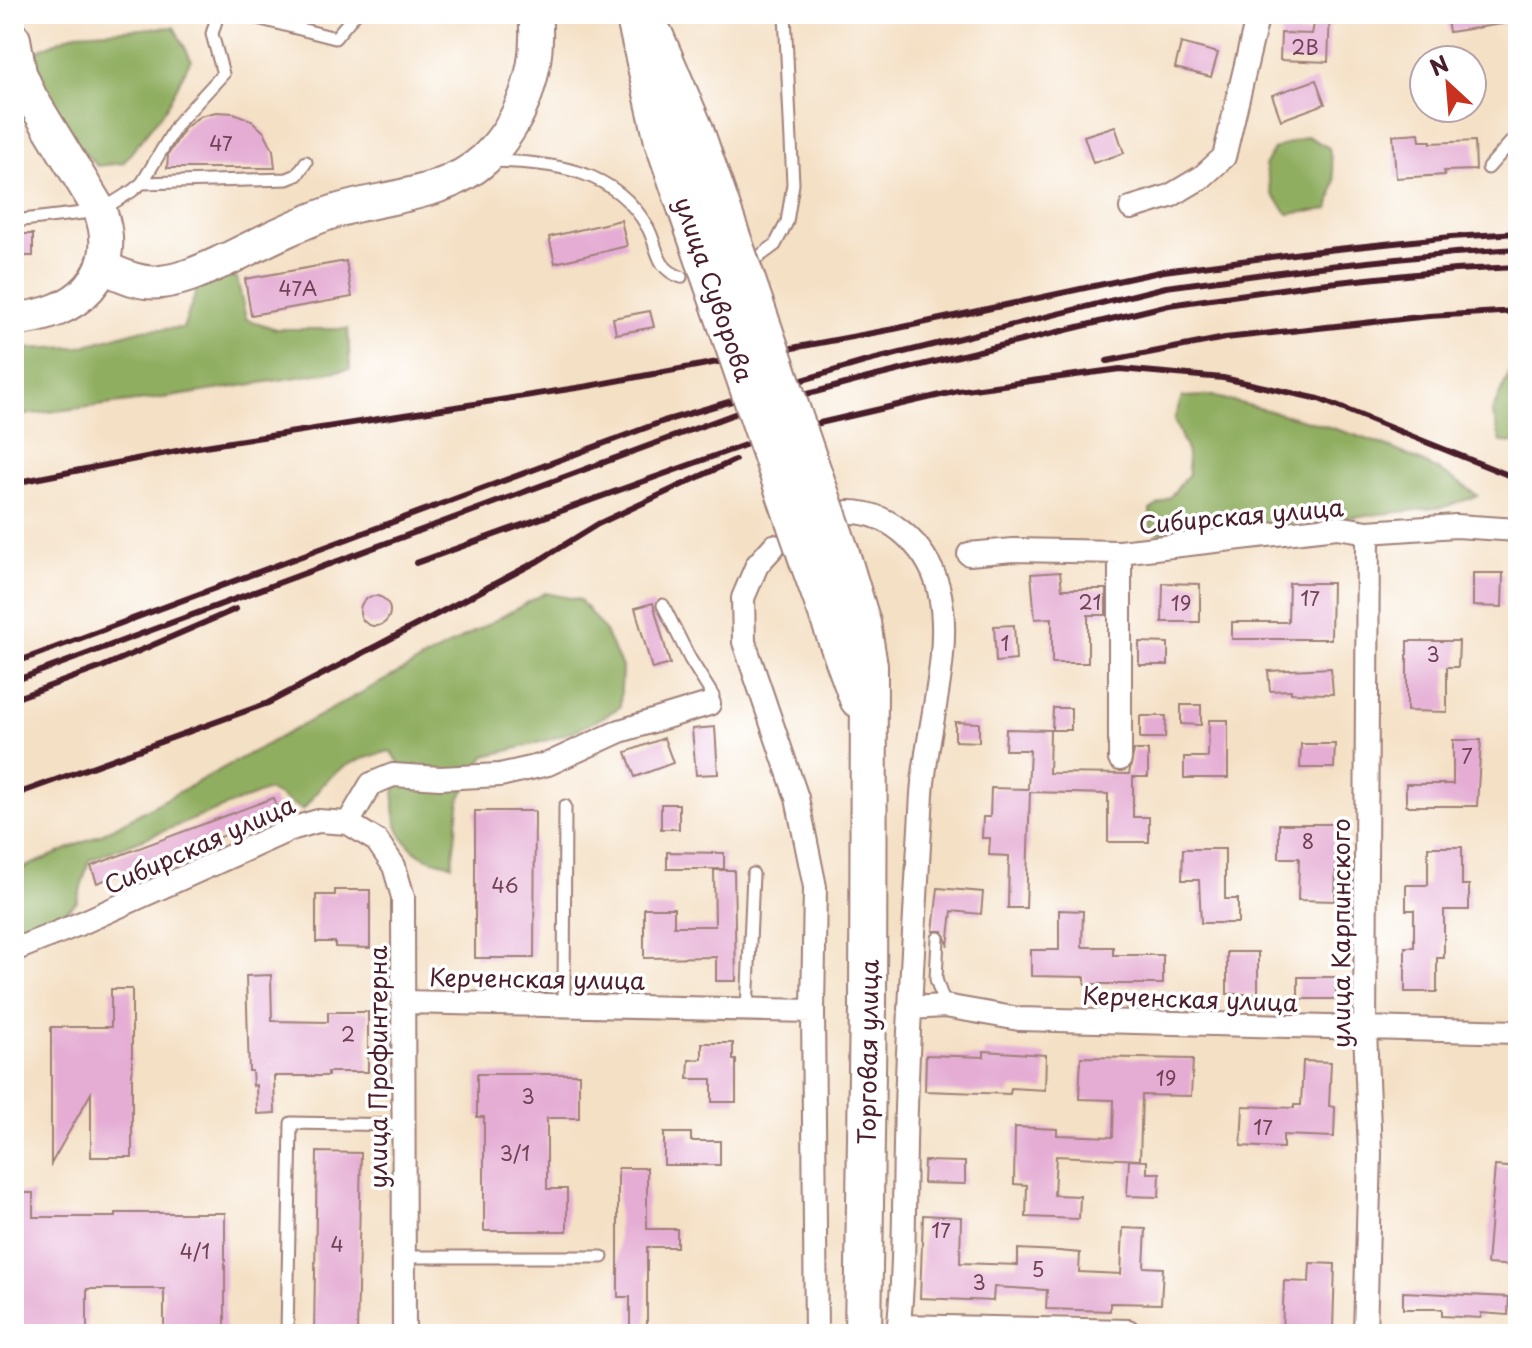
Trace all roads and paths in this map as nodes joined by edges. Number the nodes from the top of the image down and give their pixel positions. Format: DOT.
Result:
graph roads {
  1 [pos="17,14"];
  2 [pos="218,14"];
  3 [pos="242,14"];
  4 [pos="355,14"];
  5 [pos="535,14"];
  6 [pos="634,14"];
  7 [pos="645,14"];
  8 [pos="785,14"];
  9 [pos="1258,14"];
  10 [pos="14,38"];
  11 [pos="1518,134"];
  12 [pos="679,136"];
  13 [pos="483,161"];
  14 [pos="306,162"];
  15 [pos="1488,168"];
  16 [pos="142,183"];
  17 [pos="1131,208"];
  18 [pos="100,211"];
  19 [pos="14,221"];
  20 [pos="760,256"];
  21 [pos="103,267"];
  22 [pos="681,277"];
  23 [pos="14,319"];
  24 [pos="848,512"];
  25 [pos="1518,530"];
  26 [pos="1368,532"];
  27 [pos="774,546"];
  28 [pos="1120,552"];
  29 [pos="969,554"];
  30 [pos="824,556"];
  31 [pos="663,605"];
  32 [pos="709,704"];
  33 [pos="1120,759"];
  34 [pos="565,806"];
  35 [pos="348,823"];
  36 [pos="753,874"];
  37 [pos="938,938"];
  38 [pos="14,950"];
  39 [pos="403,1002"];
  40 [pos="564,1003"];
  41 [pos="945,1006"];
  42 [pos="909,1008"];
  43 [pos="747,1011"];
  44 [pos="813,1011"];
  45 [pos="1365,1030"];
  46 [pos="1518,1032"];
  47 [pos="403,1125"];
  48 [pos="404,1257"];
  49 [pos="602,1257"];
  50 [pos="899,1330"];
  51 [pos="988,1330"];
  52 [pos="1128,1331"];
  53 [pos="287,1334"];
  54 [pos="404,1334"];
  55 [pos="816,1334"];
  56 [pos="863,1334"];
  57 [pos="1365,1334"];
  1 -- 10 [label="street"];
  2 -- 16 [label="lane"];
  3 -- 4 [label="lane"];
  5 -- 13 [label="street"];
  6 -- 12 [label="main road, улица Суворова"];
  7 -- 12 [label="main road, улица Суворова"];
  8 -- 20 [label="lane"];
  9 -- 17 [label="street"];
  10 -- 18 [label="street"];
  11 -- 15 [label="lane"];
  12 -- 30 [label="main road, улица Суворова, bridge"];
  13 -- 21 [label="street"];
  13 -- 22 [label="lane"];
  14 -- 16 [label="lane"];
  16 -- 18 [label="lane"];
  18 -- 19 [label="lane"];
  18 -- 21 [label="street"];
  21 -- 23 [label="street"];
  24 -- 42 [label="street"];
  25 -- 26 [label="street, Сибирская улица"];
  26 -- 28 [label="street, Сибирская улица"];
  26 -- 45 [label="street, улица Карпинского"];
  27 -- 44 [label="street"];
  28 -- 29 [label="street, Сибирская улица"];
  28 -- 33 [label="street"];
  30 -- 56 [label="main road, Торговая улица"];
  31 -- 32 [label="lane"];
  32 -- 35 [label="street"];
  34 -- 40 [label="lane"];
  35 -- 38 [label="street, Сибирская улица"];
  35 -- 39 [label="street, улица Профинтерна"];
  36 -- 43 [label="lane"];
  37 -- 41 [label="lane"];
  39 -- 40 [label="street, Керченская улица"];
  39 -- 47 [label="street, улица Профинтерна"];
  40 -- 43 [label="street, Керченская улица"];
  41 -- 42 [label="street, Керченская улица"];
  41 -- 45 [label="street, Керченская улица"];
  42 -- 50 [label="street"];
  43 -- 44 [label="street, Керченская улица"];
  44 -- 55 [label="street"];
  45 -- 46 [label="street, Керченская улица"];
  45 -- 57 [label="street, улица Карпинского"];
  47 -- 48 [label="street, улица Профинтерна"];
  47 -- 53 [label="lane"];
  48 -- 49 [label="lane"];
  48 -- 54 [label="street, улица Профинтерна"];
  50 -- 51 [label="street"];
  51 -- 52 [label="street"];
}
